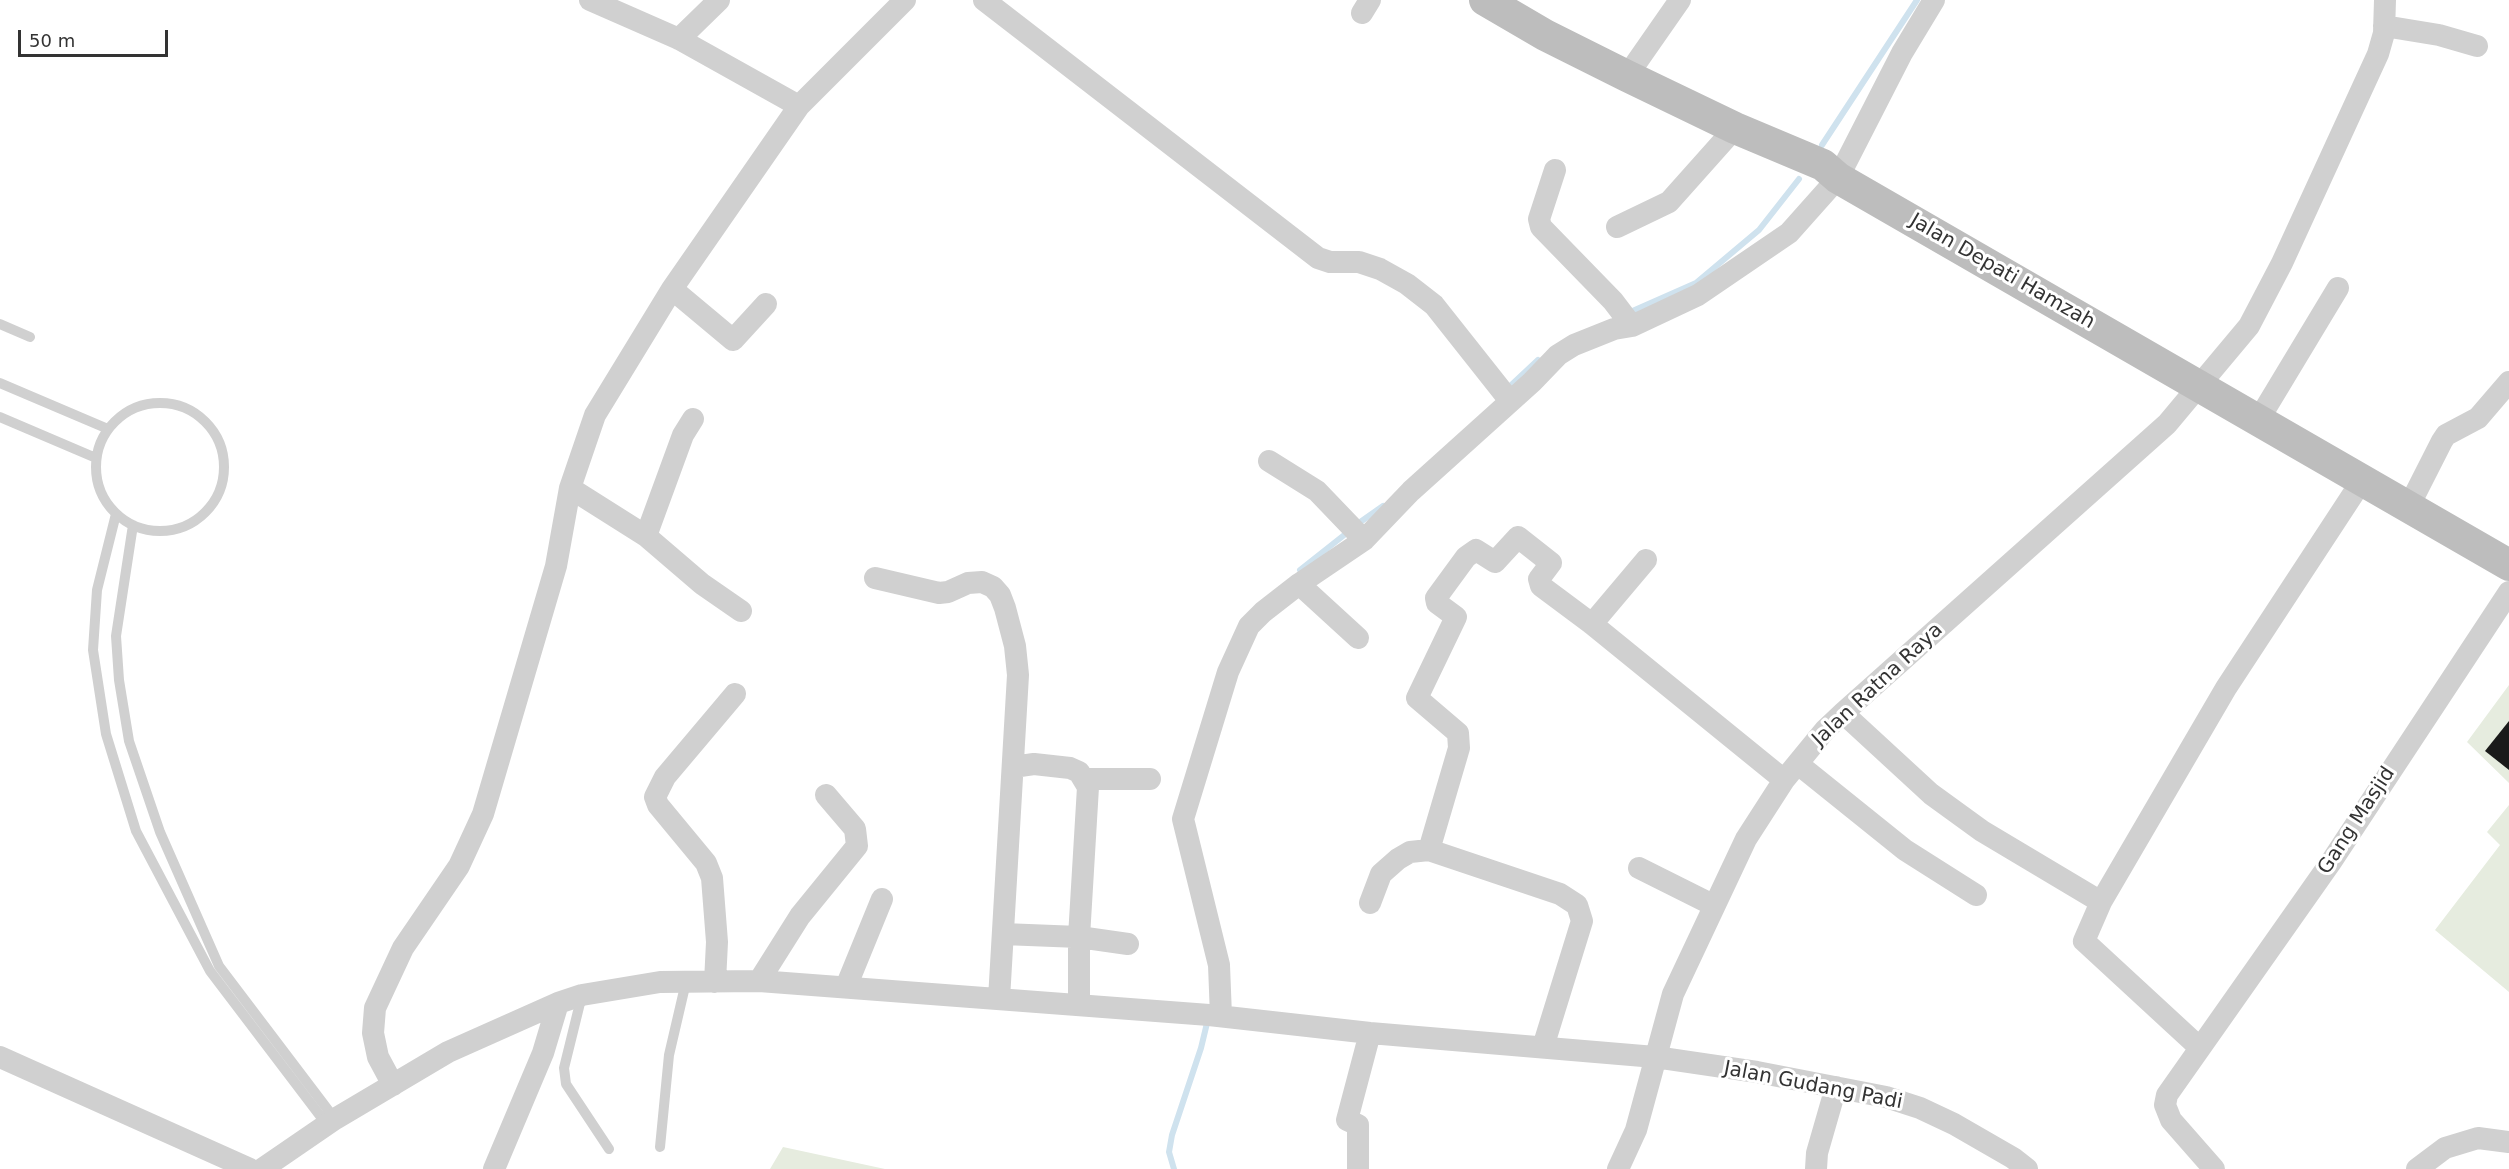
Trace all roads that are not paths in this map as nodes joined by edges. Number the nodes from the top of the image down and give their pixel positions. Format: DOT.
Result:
graph roads {
  1 [pos="591,0"];
  2 [pos="719,0"];
  3 [pos="905,0"];
  4 [pos="984,0"];
  5 [pos="1680,0"];
  6 [pos="1934,0"];
  7 [pos="2385,0"];
  8 [pos="1496,3"];
  9 [pos="2384,26"];
  10 [pos="679,39"];
  11 [pos="2477,46"];
  12 [pos="1628,76"];
  13 [pos="799,106"];
  14 [pos="1735,128"];
  15 [pos="1555,170"];
  16 [pos="1838,178"];
  17 [pos="1617,227"];
  18 [pos="2338,288"];
  19 [pos="672,289"];
  20 [pos="766,304"];
  21 [pos="1624,315"];
  22 [pos="0,324"];
  23 [pos="30,336"];
  24 [pos="2509,382"];
  25 [pos="0,383"];
  26 [pos="2200,385"];
  27 [pos="1507,398"];
  28 [pos="0,417"];
  29 [pos="693,419"];
  30 [pos="2259,419"];
  31 [pos="108,429"];
  32 [pos="96,458"];
  33 [pos="1269,461"];
  34 [pos="2363,479"];
  35 [pos="570,489"];
  36 [pos="2409,506"];
  37 [pos="116,514"];
  38 [pos="133,525"];
  39 [pos="1360,535"];
  40 [pos="646,536"];
  41 [pos="1646,560"];
  42 [pos="2509,565"];
  43 [pos="875,578"];
  44 [pos="1299,584"];
  45 [pos="2509,592"];
  46 [pos="741,610"];
  47 [pos="1592,624"];
  48 [pos="1358,638"];
  49 [pos="735,694"];
  50 [pos="1843,713"];
  51 [pos="1013,768"];
  52 [pos="1791,772"];
  53 [pos="1086,779"];
  54 [pos="1150,779"];
  55 [pos="826,795"];
  56 [pos="1429,850"];
  57 [pos="1639,868"];
  58 [pos="1977,895"];
  59 [pos="882,898"];
  60 [pos="2101,902"];
  61 [pos="1370,903"];
  62 [pos="1713,905"];
  63 [pos="1003,934"];
  64 [pos="1079,937"];
  65 [pos="1128,944"];
  66 [pos="759,981"];
  67 [pos="686,982"];
  68 [pos="715,982"];
  69 [pos="846,987"];
  70 [pos="582,995"];
  71 [pos="999,999"];
  72 [pos="558,1003"];
  73 [pos="1079,1005"];
  74 [pos="1207,1015"];
  75 [pos="1370,1033"];
  76 [pos="1543,1047"];
  77 [pos="2200,1048"];
  78 [pos="0,1057"];
  79 [pos="1655,1057"];
  80 [pos="393,1085"];
  81 [pos="1836,1087"];
  82 [pos="331,1122"];
  83 [pos="2509,1143"];
  84 [pos="660,1147"];
  85 [pos="609,1149"];
  86 [pos="250,1169"];
  87 [pos="262,1169"];
  88 [pos="495,1169"];
  89 [pos="1358,1169"];
  90 [pos="1618,1169"];
  91 [pos="1816,1169"];
  92 [pos="2027,1169"];
  93 [pos="2214,1169"];
  94 [pos="2417,1169"];
  1 -- 10 [label="street"];
  2 -- 10 [label="street"];
  3 -- 13 [label="street"];
  4 -- 27 [label="street"];
  5 -- 12 [label="street"];
  6 -- 16 [label="street"];
  7 -- 9 [label="street, Jalan Ratna Raya"];
  8 -- 12 [label="main road, Jalan Depati Hamzah"];
  9 -- 11 [label="street"];
  9 -- 26 [label="street, Jalan Ratna Raya"];
  10 -- 13 [label="street"];
  12 -- 14 [label="main road, Jalan Depati Hamzah"];
  13 -- 19 [label="street"];
  14 -- 16 [label="main road, Jalan Depati Hamzah"];
  14 -- 17 [label="street"];
  15 -- 21 [label="street"];
  16 -- 21 [label="street"];
  16 -- 26 [label="main road, Jalan Depati Hamzah"];
  18 -- 30 [label="street"];
  19 -- 20 [label="street"];
  19 -- 35 [label="street"];
  21 -- 27 [label="street"];
  22 -- 23 [label="lane"];
  24 -- 36 [label="street"];
  25 -- 31 [label="lane"];
  26 -- 30 [label="main road, Jalan Depati Hamzah"];
  26 -- 50 [label="street, Jalan Ratna Raya"];
  27 -- 39 [label="street"];
  28 -- 32 [label="lane"];
  29 -- 40 [label="street"];
  30 -- 34 [label="main road, Jalan Depati Hamzah"];
  31 -- 32 [label="lane"];
  31 -- 38 [label="lane"];
  32 -- 37 [label="lane"];
  33 -- 39 [label="street"];
  34 -- 36 [label="main road, Jalan Depati Hamzah"];
  34 -- 60 [label="street"];
  35 -- 40 [label="street"];
  35 -- 80 [label="street"];
  36 -- 42 [label="main road, Jalan Depati Hamzah"];
  37 -- 38 [label="lane"];
  37 -- 82 [label="lane"];
  38 -- 82 [label="lane"];
  39 -- 44 [label="street"];
  40 -- 46 [label="street"];
  41 -- 47 [label="street"];
  43 -- 51 [label="street"];
  44 -- 48 [label="street"];
  44 -- 74 [label="street"];
  45 -- 77 [label="street, Gang Masjid"];
  47 -- 52 [label="street"];
  47 -- 56 [label="street"];
  49 -- 68 [label="street"];
  50 -- 52 [label="street, Jalan Ratna Raya"];
  50 -- 60 [label="street"];
  51 -- 53 [label="street"];
  51 -- 63 [label="street"];
  52 -- 58 [label="street"];
  52 -- 62 [label="street, Jalan Ratna Raya"];
  53 -- 54 [label="street"];
  53 -- 64 [label="street"];
  55 -- 66 [label="street"];
  56 -- 61 [label="street"];
  56 -- 76 [label="street"];
  57 -- 62 [label="street"];
  59 -- 69 [label="street"];
  60 -- 77 [label="street"];
  62 -- 79 [label="street, Jalan Ratna Raya"];
  63 -- 64 [label="street"];
  63 -- 71 [label="street"];
  64 -- 65 [label="street"];
  64 -- 73 [label="street"];
  66 -- 68 [label="street, Jalan Gudang Padi"];
  66 -- 69 [label="street, Jalan Gudang Padi"];
  67 -- 68 [label="street, Jalan Gudang Padi"];
  67 -- 70 [label="street, Jalan Gudang Padi"];
  67 -- 84 [label="lane"];
  69 -- 71 [label="street, Jalan Gudang Padi"];
  70 -- 72 [label="street, Jalan Gudang Padi"];
  70 -- 85 [label="lane"];
  71 -- 73 [label="street, Jalan Gudang Padi"];
  72 -- 80 [label="street, Jalan Gudang Padi"];
  72 -- 88 [label="street"];
  73 -- 74 [label="street, Jalan Gudang Padi"];
  74 -- 75 [label="street, Jalan Gudang Padi"];
  75 -- 76 [label="street, Jalan Gudang Padi"];
  75 -- 89 [label="street"];
  76 -- 79 [label="street, Jalan Gudang Padi"];
  77 -- 93 [label="street, Gang Masjid"];
  78 -- 86 [label="street"];
  79 -- 81 [label="street, Jalan Gudang Padi"];
  79 -- 90 [label="street, Jalan Ratna Raya"];
  80 -- 82 [label="street, Jalan Gudang Padi"];
  81 -- 91 [label="street"];
  81 -- 92 [label="street, Jalan Gudang Padi"];
  82 -- 87 [label="street, Jalan Gudang Padi"];
  83 -- 94 [label="street"];
}
